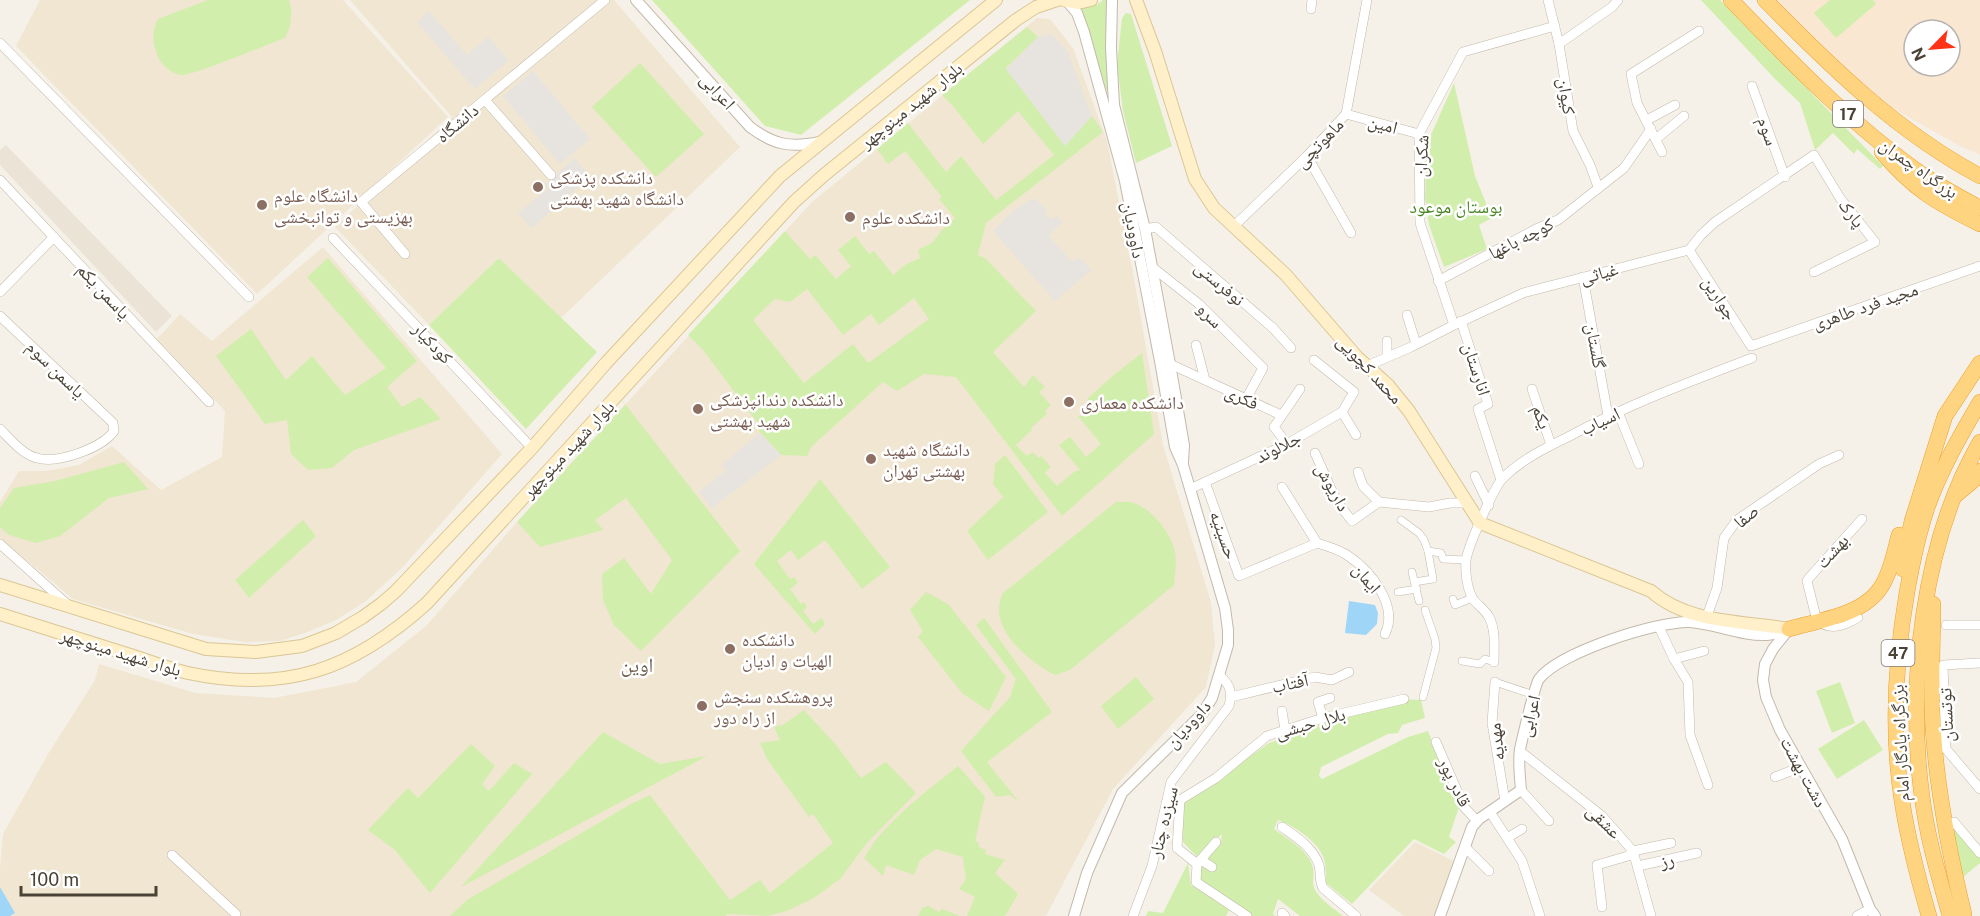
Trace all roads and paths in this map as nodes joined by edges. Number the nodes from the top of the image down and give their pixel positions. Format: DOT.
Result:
graph roads {
  1 [pos="605,0"];
  2 [pos="636,0"];
  3 [pos="996,0"];
  4 [pos="1062,0"];
  5 [pos="1091,0"];
  6 [pos="1112,0"];
  7 [pos="1136,0"];
  8 [pos="1367,0"];
  9 [pos="1548,0"];
  10 [pos="1618,0"];
  11 [pos="1731,0"];
  12 [pos="1765,0"];
  13 [pos="1555,26"];
  14 [pos="1699,31"];
  15 [pos="0,43"];
  16 [pos="1558,44"];
  17 [pos="1752,86"];
  18 [pos="484,100"];
  19 [pos="1675,105"];
  20 [pos="1110,106"];
  21 [pos="1346,114"];
  22 [pos="1684,116"];
  23 [pos="1856,121"];
  24 [pos="1649,125"];
  25 [pos="1419,134"];
  26 [pos="1656,139"];
  27 [pos="820,142"];
  28 [pos="1662,152"];
  29 [pos="1307,156"];
  30 [pos="551,175"];
  31 [pos="1978,175"];
  32 [pos="1785,177"];
  33 [pos="0,180"];
  34 [pos="1598,188"];
  35 [pos="1980,208"];
  36 [pos="1956,212"];
  37 [pos="1980,224"];
  38 [pos="1233,227"];
  39 [pos="1144,229"];
  40 [pos="1980,230"];
  41 [pos="1351,233"];
  42 [pos="54,237"];
  43 [pos="333,238"];
  44 [pos="1689,250"];
  45 [pos="405,254"];
  46 [pos="1980,266"];
  47 [pos="1152,267"];
  48 [pos="1814,272"];
  49 [pos="1583,277"];
  50 [pos="1438,281"];
  51 [pos="0,292"];
  52 [pos="249,297"];
  53 [pos="0,315"];
  54 [pos="1407,315"];
  55 [pos="1458,323"];
  56 [pos="1387,341"];
  57 [pos="1416,344"];
  58 [pos="1196,345"];
  59 [pos="1751,346"];
  60 [pos="1291,348"];
  61 [pos="1387,357"];
  62 [pos="1752,358"];
  63 [pos="1314,360"];
  64 [pos="1980,363"];
  65 [pos="1170,364"];
  66 [pos="1367,366"];
  67 [pos="1205,380"];
  68 [pos="1300,389"];
  69 [pos="1532,389"];
  70 [pos="1246,399"];
  71 [pos="209,402"];
  72 [pos="1980,402"];
  73 [pos="1342,412"];
  74 [pos="1618,412"];
  75 [pos="1281,415"];
  76 [pos="1608,416"];
  77 [pos="0,429"];
  78 [pos="1356,435"];
  79 [pos="1980,442"];
  80 [pos="1287,444"];
  81 [pos="1551,445"];
  82 [pos="532,448"];
  83 [pos="1934,452"];
  84 [pos="1315,453"];
  85 [pos="1839,454"];
  86 [pos="1639,464"];
  87 [pos="1184,465"];
  88 [pos="1980,471"];
  89 [pos="1358,472"];
  90 [pos="1474,476"];
  91 [pos="1501,480"];
  92 [pos="1205,482"];
  93 [pos="1282,487"];
  94 [pos="1190,489"];
  95 [pos="1953,498"];
  96 [pos="1379,502"];
  97 [pos="1467,503"];
  98 [pos="1489,505"];
  99 [pos="1862,519"];
  100 [pos="1401,520"];
  101 [pos="1480,523"];
  102 [pos="1317,543"];
  103 [pos="0,544"];
  104 [pos="1428,551"];
  105 [pos="1466,560"];
  106 [pos="1412,573"];
  107 [pos="0,585"];
  108 [pos="1415,586"];
  109 [pos="1398,592"];
  110 [pos="1472,598"];
  111 [pos="1453,599"];
  112 [pos="1419,601"];
  113 [pos="1905,605"];
  114 [pos="71,607"];
  115 [pos="1425,610"];
  116 [pos="0,614"];
  117 [pos="1707,616"];
  118 [pos="1859,618"];
  119 [pos="1817,621"];
  120 [pos="1980,624"];
  121 [pos="1946,625"];
  122 [pos="1659,627"];
  123 [pos="1789,629"];
  124 [pos="1385,634"];
  125 [pos="1704,651"];
  126 [pos="1674,660"];
  127 [pos="1462,661"];
  128 [pos="1494,662"];
  129 [pos="1980,663"];
  130 [pos="1349,672"];
  131 [pos="1220,676"];
  132 [pos="1495,682"];
  133 [pos="1534,695"];
  134 [pos="1231,697"];
  135 [pos="1423,697"];
  136 [pos="1330,698"];
  137 [pos="1404,699"];
  138 [pos="1282,711"];
  139 [pos="1323,718"];
  140 [pos="1285,730"];
  141 [pos="1436,742"];
  142 [pos="1520,751"];
  143 [pos="1801,767"];
  144 [pos="1775,777"];
  145 [pos="1708,785"];
  146 [pos="1980,789"];
  147 [pos="1521,790"];
  148 [pos="1180,800"];
  149 [pos="1505,801"];
  150 [pos="1166,804"];
  151 [pos="1490,812"];
  152 [pos="1477,821"];
  153 [pos="1549,821"];
  154 [pos="1954,822"];
  155 [pos="1282,827"];
  156 [pos="1522,828"];
  157 [pos="1507,838"];
  158 [pos="1216,842"];
  159 [pos="1671,843"];
  160 [pos="1465,847"];
  161 [pos="1979,850"];
  162 [pos="1633,851"];
  163 [pos="1697,853"];
  164 [pos="172,855"];
  165 [pos="1199,862"];
  166 [pos="1638,866"];
  167 [pos="1212,867"];
  168 [pos="1489,871"];
  169 [pos="1080,894"];
  170 [pos="1602,907"];
  171 [pos="1231,912"];
  172 [pos="1873,913"];
  173 [pos="236,914"];
  174 [pos="1961,915"];
  175 [pos="1074,916"];
  176 [pos="1080,916"];
  177 [pos="1133,916"];
  178 [pos="1246,916"];
  179 [pos="1356,916"];
  180 [pos="1441,916"];
  181 [pos="1540,916"];
  182 [pos="1651,916"];
  183 [pos="1857,916"];
  184 [pos="1929,916"];
  1 -- 18 [label="street, دانشگاه"];
  2 -- 27 [label="street, اعرابی"];
  3 -- 27 [label="main road, بلوار شهید مینوچهر"];
  4 -- 5 [label="main road, بلوار شهید مینوچهر"];
  4 -- 20 [label="street, داوودیان"];
  4 -- 116 [label="main road, بلوار شهید مینوچهر"];
  6 -- 20 [label="street, داوودیان"];
  7 -- 38 [label="main road, محمد کچویی"];
  8 -- 21 [label="street, ماهوتچی"];
  9 -- 13 [label="street, کیوان"];
  10 -- 16 [label="street"];
  11 -- 23 [label="highway, بزرگراه چمران / 17"];
  12 -- 31 [label="highway, بزرگراه چمران / 17"];
  13 -- 16 [label="street, کیوان"];
  13 -- 25 [label="street, شکران"];
  14 -- 24 [label="street"];
  15 -- 52 [label="street"];
  16 -- 34 [label="street, کیوان"];
  17 -- 32 [label="street, سوم"];
  18 -- 30 [label="street"];
  18 -- 45 [label="street, دانشگاه"];
  19 -- 24 [label="street"];
  20 -- 39 [label="street, داوودیان"];
  20 -- 87 [label="street, داوودیان"];
  21 -- 25 [label="street, امین"];
  21 -- 29 [label="street, ماهوتچی"];
  22 -- 26 [label="street"];
  23 -- 35 [label="highway, بزرگراه چمران / 17"];
  23 -- 36 [label="highway"];
  24 -- 26 [label="street"];
  24 -- 34 [label="street, کوچه باغها"];
  25 -- 50 [label="street, شکران"];
  26 -- 28 [label="street"];
  27 -- 82 [label="main road, بلوار شهید مینوچهر"];
  29 -- 38 [label="street, ماهوتچی"];
  29 -- 41 [label="street"];
  32 -- 44 [label="street"];
  32 -- 48 [label="street, پارک"];
  33 -- 42 [label="street, یاسمن یکم"];
  34 -- 50 [label="street, کوچه باغها"];
  36 -- 37 [label="highway"];
  36 -- 40 [label="highway"];
  38 -- 66 [label="main road, محمد کچویی"];
  39 -- 47 [label="street, داوودیان"];
  39 -- 60 [label="street, نوفرستی"];
  42 -- 51 [label="street"];
  42 -- 71 [label="street, یاسمن یکم"];
  43 -- 82 [label="street, کودکیار"];
  44 -- 49 [label="street, غیاثی"];
  44 -- 59 [label="street, جوارین"];
  46 -- 59 [label="street, مجید فرد طاهری"];
  47 -- 65 [label="street, داوودیان"];
  47 -- 70 [label="street, سرو"];
  49 -- 55 [label="street, غیاثی"];
  49 -- 76 [label="street, گلستان"];
  50 -- 55 [label="street, شکران"];
  53 -- 77 [label="street, یاسمن سوم"];
  54 -- 57 [label="street"];
  55 -- 57 [label="street, غیاثی"];
  55 -- 91 [label="street, انارستان"];
  56 -- 61 [label="street"];
  57 -- 61 [label="street, غیاثی"];
  58 -- 67 [label="street"];
  61 -- 66 [label="street, غیاثی"];
  62 -- 74 [label="street, اسیاب"];
  63 -- 73 [label="street, جلالوند"];
  64 -- 83 [label="highway"];
  65 -- 67 [label="street, فکری"];
  65 -- 87 [label="street, داوودیان"];
  66 -- 97 [label="main road, محمد کچویی"];
  67 -- 70 [label="street, فکری"];
  68 -- 75 [label="street"];
  69 -- 81 [label="street, یکم"];
  70 -- 75 [label="street, فکری"];
  72 -- 113 [label="highway, بزرگراه یادگار امام / 47"];
  73 -- 78 [label="street"];
  73 -- 80 [label="street, جلالوند"];
  74 -- 76 [label="street, اسیاب"];
  74 -- 86 [label="street"];
  75 -- 80 [label="street, فکری"];
  76 -- 81 [label="street, اسیاب"];
  79 -- 95 [label="highway, بزرگراه یادگار امام / 47"];
  80 -- 92 [label="street, جلالوند"];
  81 -- 91 [label="street, اسیاب"];
  82 -- 114 [label="main road, بلوار شهید مینوچهر"];
  83 -- 113 [label="highway"];
  83 -- 119 [label="highway"];
  84 -- 96 [label="street, داریوش"];
  85 -- 117 [label="street, صفا"];
  87 -- 94 [label="street, داوودیان"];
  88 -- 95 [label="highway"];
  89 -- 96 [label="street"];
  90 -- 98 [label="street"];
  91 -- 98 [label="street, اسیاب"];
  92 -- 94 [label="street, جلالوند"];
  92 -- 102 [label="street, حسینیه"];
  93 -- 102 [label="street"];
  94 -- 131 [label="street, داوودیان"];
  95 -- 174 [label="highway, بزرگراه یادگار امام / 47"];
  96 -- 97 [label="street"];
  97 -- 101 [label="main road, محمد کچویی"];
  98 -- 101 [label="street, اسیاب"];
  99 -- 119 [label="street, بهشت"];
  100 -- 104 [label="street"];
  101 -- 105 [label="street"];
  101 -- 117 [label="main road"];
  102 -- 124 [label="street, ایمان"];
  103 -- 114 [label="street"];
  104 -- 105 [label="street"];
  104 -- 108 [label="street"];
  105 -- 110 [label="street"];
  106 -- 108 [label="street"];
  107 -- 114 [label="main road, بلوار شهید مینوچهر"];
  108 -- 109 [label="street"];
  108 -- 112 [label="street"];
  110 -- 111 [label="street"];
  110 -- 128 [label="street"];
  113 -- 184 [label="highway, بزرگراه یادگار امام / 47"];
  115 -- 135 [label="street"];
  117 -- 123 [label="main road"];
  118 -- 119 [label="street"];
  119 -- 123 [label="highway"];
  120 -- 121 [label="street"];
  122 -- 123 [label="street, اعرابی"];
  122 -- 126 [label="street"];
  122 -- 133 [label="street, اعرابی"];
  123 -- 143 [label="street, دشت بهشت"];
  125 -- 126 [label="street"];
  126 -- 145 [label="street"];
  127 -- 128 [label="street"];
  129 -- 146 [label="street, توتستان"];
  130 -- 134 [label="street, آفتاب"];
  131 -- 134 [label="street"];
  131 -- 169 [label="street, داوودیان"];
  132 -- 133 [label="street"];
  132 -- 149 [label="street, مهدیه"];
  133 -- 142 [label="street, اعرابی"];
  134 -- 150 [label="street, سیزده چنار"];
  136 -- 139 [label="street"];
  137 -- 139 [label="street, بلال حبشی"];
  138 -- 140 [label="street"];
  139 -- 140 [label="street, بلال حبشی"];
  140 -- 148 [label="street, بلال حبشی"];
  141 -- 152 [label="street, قادر پور"];
  142 -- 147 [label="street, اعرابی"];
  142 -- 162 [label="street, عشقی"];
  143 -- 144 [label="street"];
  143 -- 172 [label="street, دشت بهشت"];
  147 -- 149 [label="street"];
  147 -- 153 [label="street"];
  148 -- 150 [label="street, بلال حبشی"];
  148 -- 165 [label="street"];
  149 -- 151 [label="street"];
  150 -- 177 [label="street, سیزده چنار"];
  151 -- 152 [label="street"];
  151 -- 157 [label="street"];
  152 -- 160 [label="street"];
  154 -- 161 [label="street"];
  155 -- 179 [label="street"];
  156 -- 157 [label="street"];
  157 -- 181 [label="street"];
  158 -- 165 [label="street"];
  159 -- 162 [label="street"];
  160 -- 168 [label="street"];
  160 -- 180 [label="street"];
  162 -- 166 [label="street, عشقی"];
  162 -- 170 [label="street"];
  163 -- 166 [label="street, رز"];
  164 -- 173 [label="street"];
  165 -- 167 [label="street"];
  165 -- 171 [label="street"];
  166 -- 182 [label="street, عشقی"];
  169 -- 175 [label="street, داوودیان"];
  169 -- 176 [label="street, داوودیان"];
  171 -- 178 [label="street"];
  172 -- 183 [label="street"];
}
